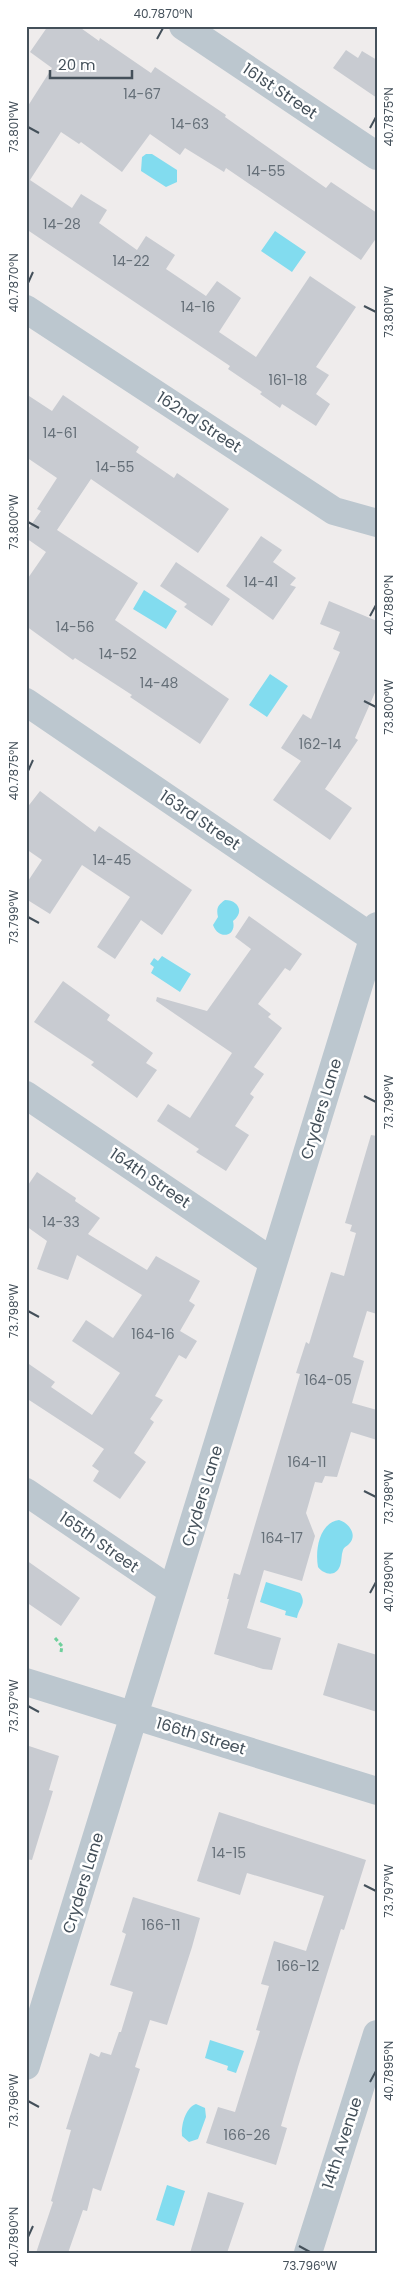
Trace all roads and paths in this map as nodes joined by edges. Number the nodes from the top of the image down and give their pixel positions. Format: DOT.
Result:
graph roads {
  1 [pos="183,26"];
  2 [pos="377,156"];
  3 [pos="26,309"];
  4 [pos="377,523"];
  5 [pos="26,702"];
  6 [pos="375,932"];
  7 [pos="26,1095"];
  8 [pos="273,1262"];
  9 [pos="26,1492"];
  10 [pos="172,1591"];
  11 [pos="54,1638"];
  12 [pos="61,1652"];
  13 [pos="26,1682"];
  14 [pos="134,1716"];
  15 [pos="377,1791"];
  16 [pos="31,2033"];
  17 [pos="377,2034"];
  18 [pos="26,2066"];
  19 [pos="308,2253"];
  1 -- 2 [label="street, 161st Street"];
  3 -- 4 [label="street, 162nd Street"];
  5 -- 6 [label="street, 163rd Street"];
  6 -- 8 [label="street, Cryders Lane"];
  7 -- 8 [label="street, 164th Street"];
  8 -- 10 [label="street, Cryders Lane"];
  9 -- 10 [label="street, 165th Street"];
  10 -- 14 [label="street, Cryders Lane"];
  11 -- 12 [label="path"];
  13 -- 14 [label="street, 166th Street"];
  14 -- 15 [label="street, 166th Street"];
  14 -- 16 [label="street, Cryders Lane"];
  16 -- 18 [label="street, Cryders Lane"];
  17 -- 19 [label="street, 14th Avenue"];
}
